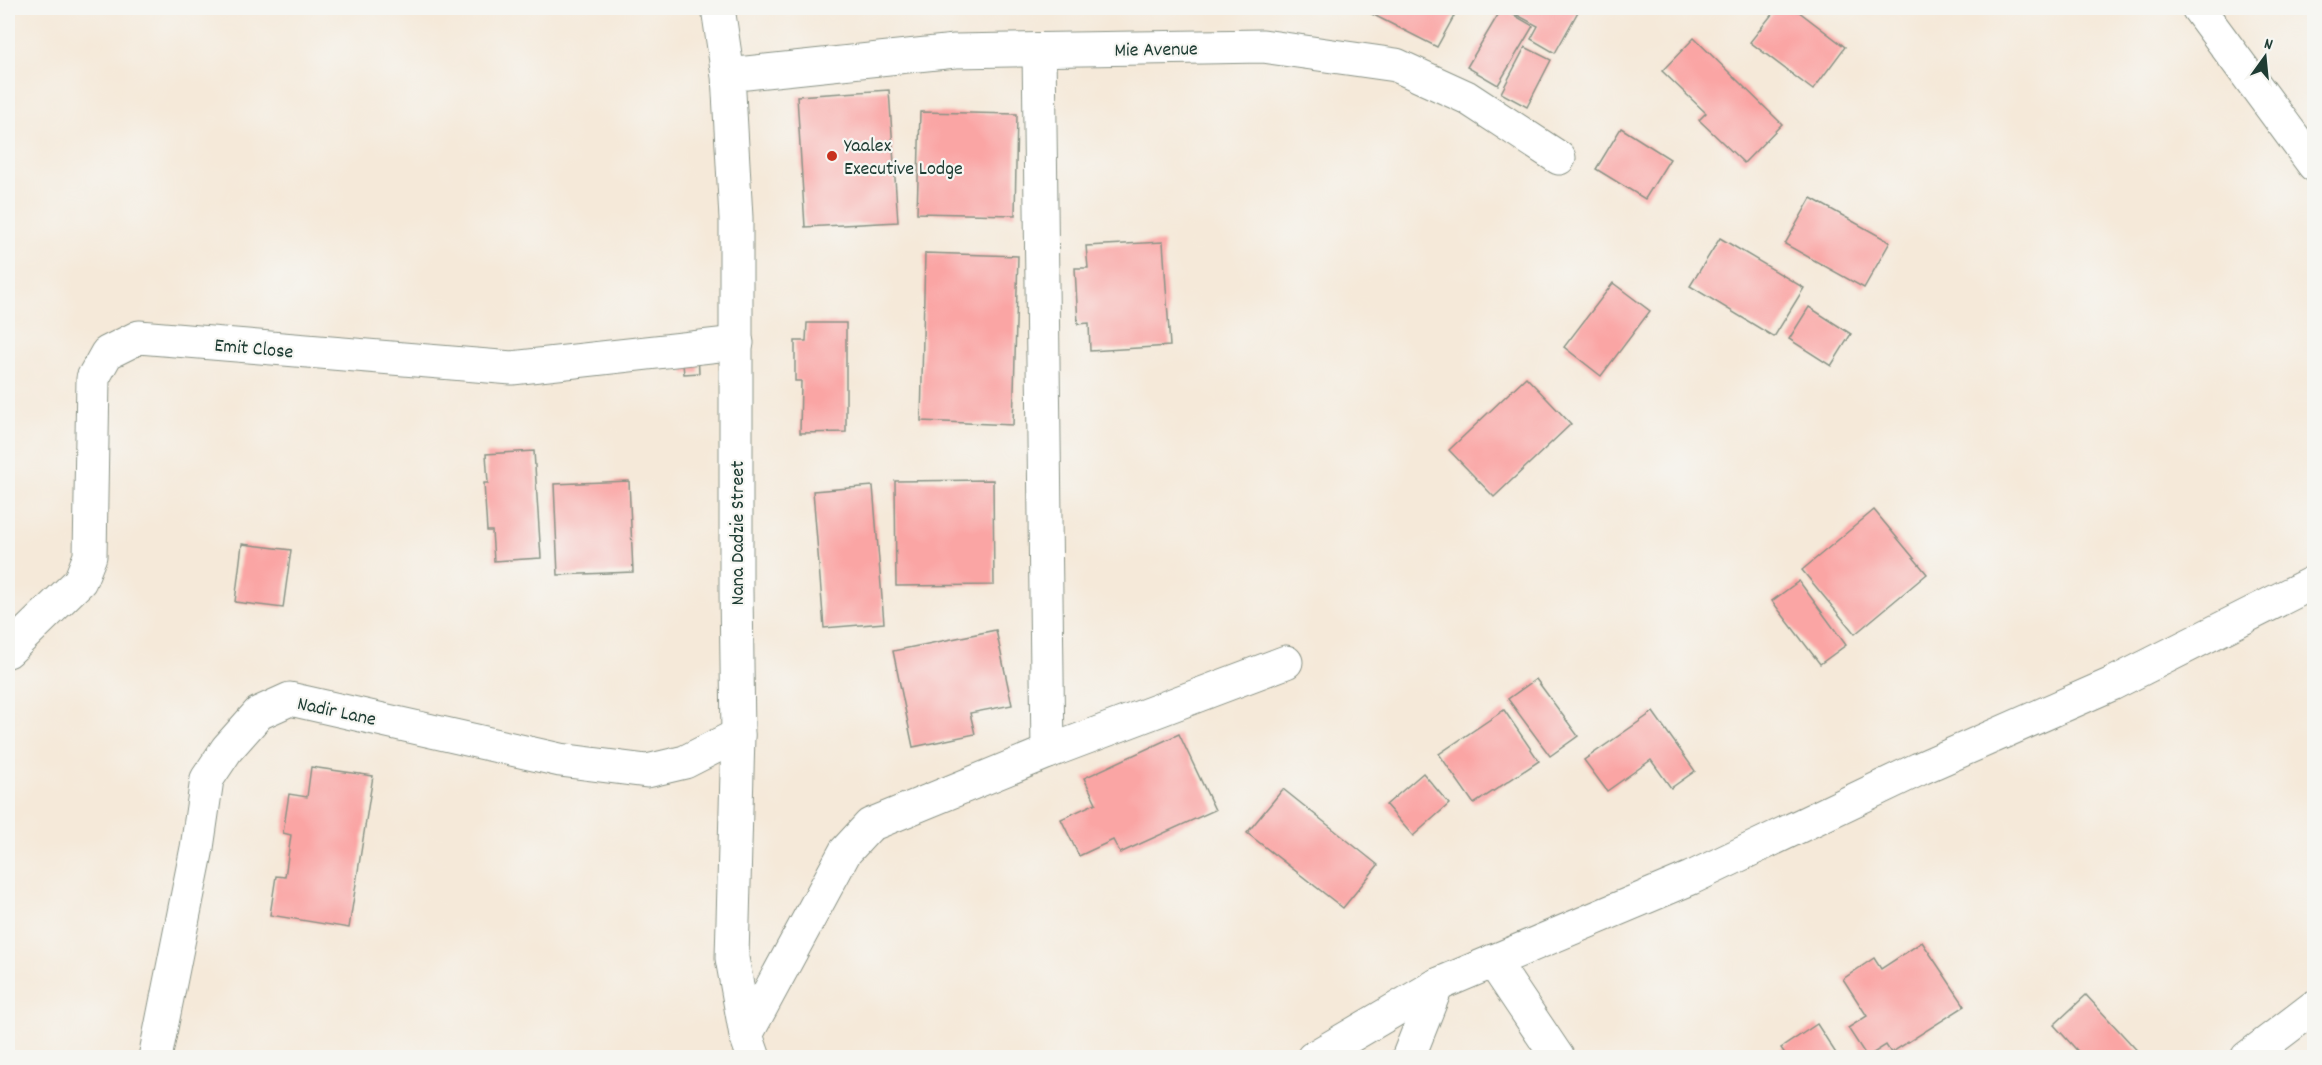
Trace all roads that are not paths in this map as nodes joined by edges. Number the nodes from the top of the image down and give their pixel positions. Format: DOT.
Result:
graph roads {
  1 [pos="718,8"];
  2 [pos="2198,8"];
  3 [pos="1039,50"];
  4 [pos="728,75"];
  5 [pos="1559,158"];
  6 [pos="2314,165"];
  7 [pos="737,343"];
  8 [pos="2314,582"];
  9 [pos="8,651"];
  10 [pos="1286,663"];
  11 [pos="738,735"];
  12 [pos="1048,752"];
  13 [pos="1493,961"];
  14 [pos="1437,985"];
  15 [pos="2314,1007"];
  16 [pos="750,1046"];
  17 [pos="155,1058"];
  18 [pos="1313,1058"];
  19 [pos="1408,1058"];
  20 [pos="1558,1058"];
  21 [pos="2247,1058"];
  1 -- 4 [label="street, Nana Dadzie Street"];
  2 -- 6 [label="street"];
  3 -- 4 [label="street, Mie Avenue"];
  3 -- 5 [label="street, Mie Avenue"];
  3 -- 12 [label="street"];
  4 -- 7 [label="street, Nana Dadzie Street"];
  7 -- 9 [label="street, Emit Close"];
  7 -- 11 [label="street, Nana Dadzie Street"];
  8 -- 13 [label="street"];
  10 -- 12 [label="street"];
  11 -- 16 [label="street, Nana Dadzie Street"];
  11 -- 17 [label="street, Nadir Lane"];
  12 -- 16 [label="street"];
  13 -- 14 [label="street"];
  13 -- 20 [label="street"];
  14 -- 18 [label="street"];
  14 -- 19 [label="street"];
  15 -- 21 [label="street"];
}
